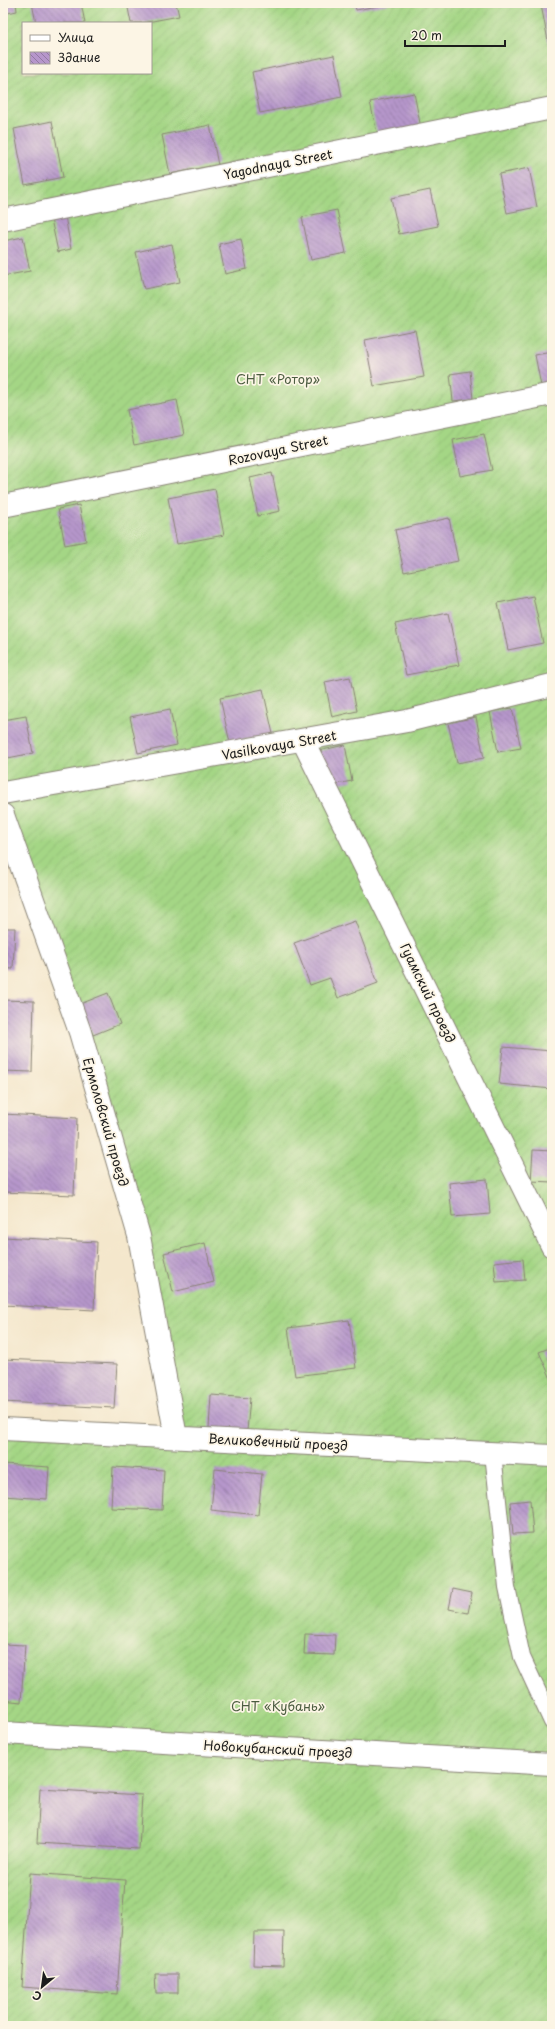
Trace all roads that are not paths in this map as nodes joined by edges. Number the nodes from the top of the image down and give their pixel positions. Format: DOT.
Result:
graph roads {
  1 [pos="552,108"];
  2 [pos="3,220"];
  3 [pos="552,394"];
  4 [pos="3,506"];
  5 [pos="552,686"];
  6 [pos="303,741"];
  7 [pos="3,793"];
  8 [pos="3,815"];
  9 [pos="552,1246"];
  10 [pos="3,1429"];
  11 [pos="176,1437"];
  12 [pos="493,1453"];
  13 [pos="552,1456"];
  14 [pos="552,1722"];
  15 [pos="3,1733"];
  16 [pos="552,1764"];
  1 -- 2 [label="street, Yagodnaya Street"];
  3 -- 4 [label="street, Rozovaya Street"];
  5 -- 6 [label="street, Vasilkovaya Street"];
  6 -- 7 [label="street, Vasilkovaya Street"];
  6 -- 9 [label="street, Гуамский проезд"];
  8 -- 11 [label="street, Ермоловский проезд"];
  10 -- 11 [label="street, Великовечный проезд"];
  11 -- 12 [label="street, Великовечный проезд"];
  12 -- 13 [label="street, Великовечный проезд"];
  12 -- 14 [label="lane"];
  15 -- 16 [label="street, Новокубанский проезд"];
}
